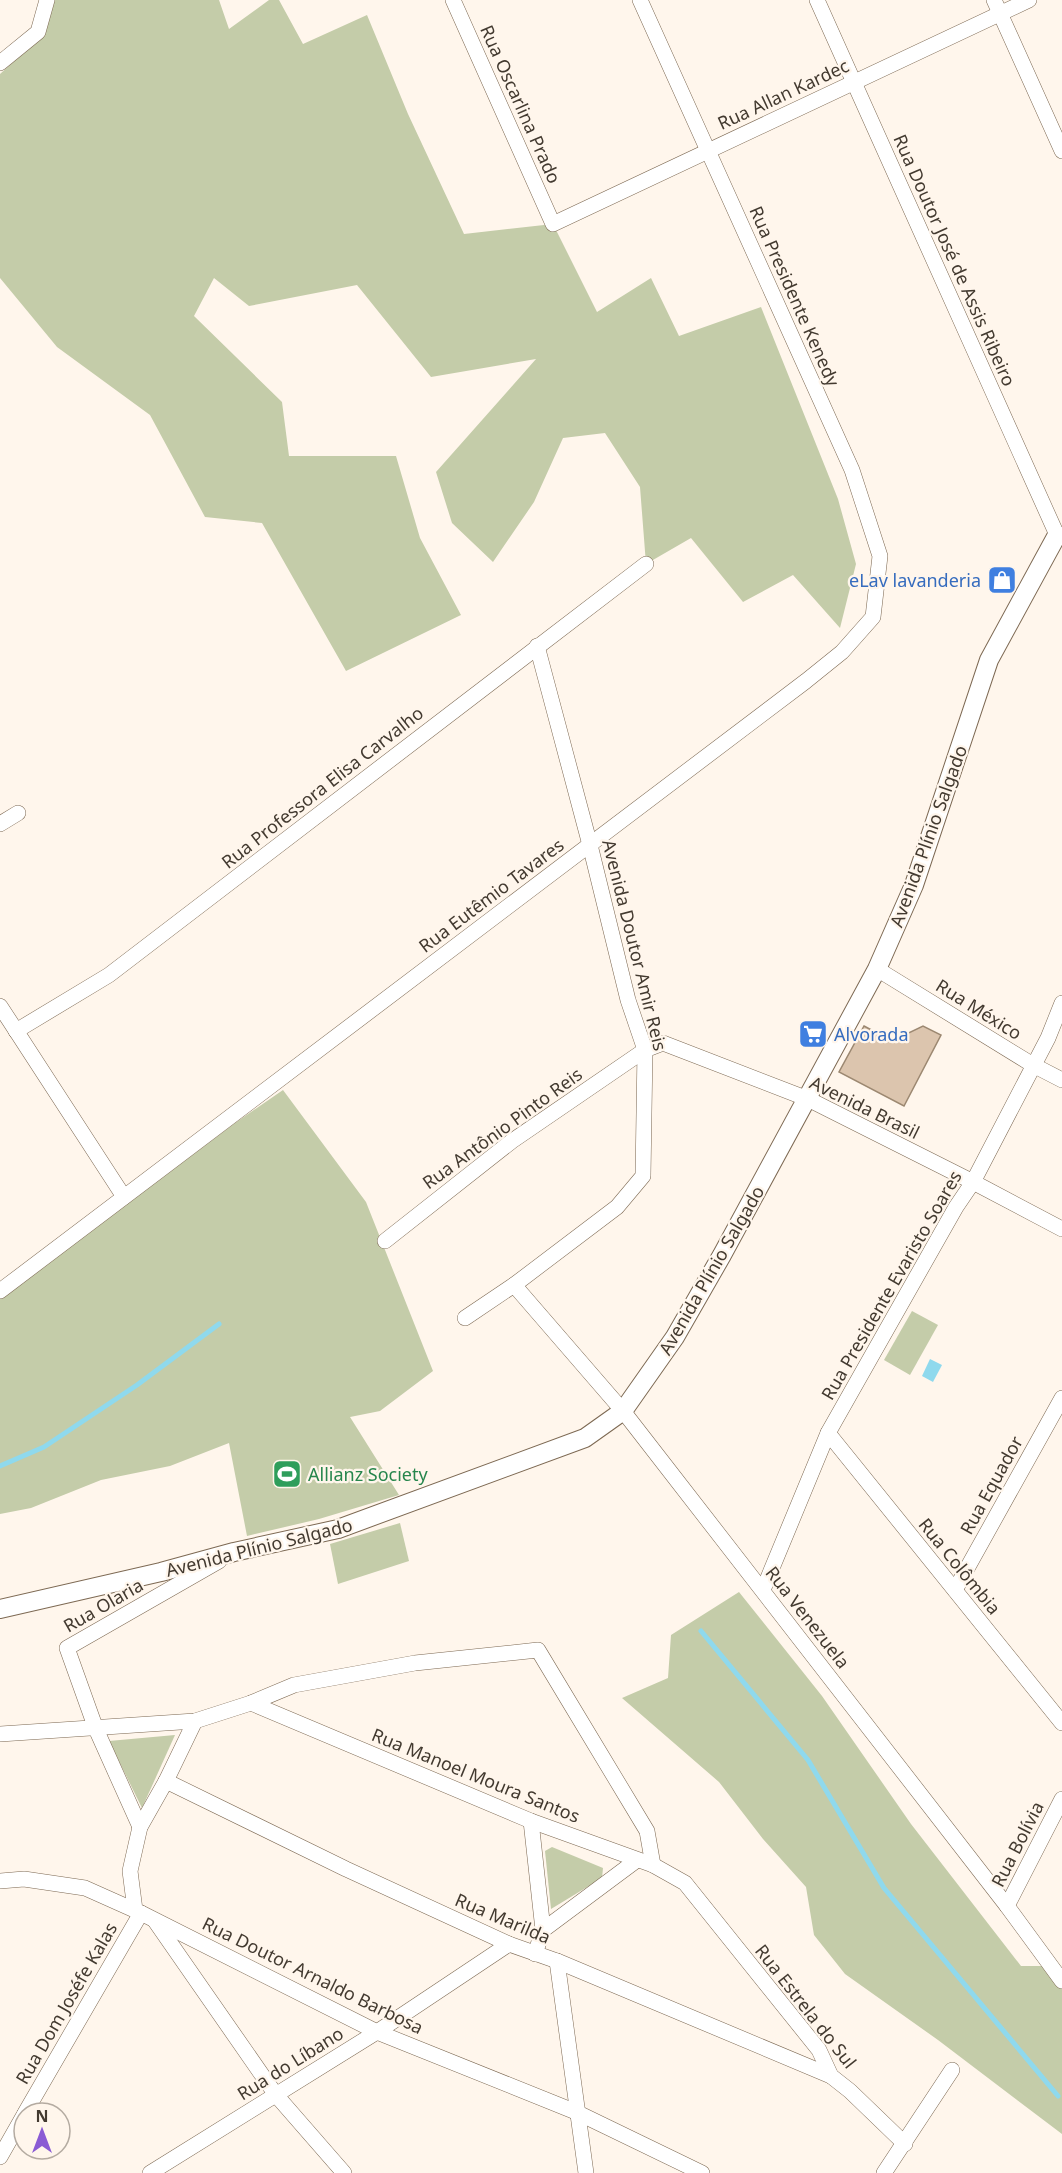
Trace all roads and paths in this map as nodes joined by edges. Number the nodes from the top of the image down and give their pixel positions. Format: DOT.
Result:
graph roads {
  1 [pos="47,0"];
  2 [pos="453,0"];
  3 [pos="640,0"];
  4 [pos="817,0"];
  5 [pos="1029,0"];
  6 [pos="998,7"];
  7 [pos="0,63"];
  8 [pos="854,82"];
  9 [pos="708,151"];
  10 [pos="1062,151"];
  11 [pos="553,224"];
  12 [pos="1060,536"];
  13 [pos="646,564"];
  14 [pos="873,617"];
  15 [pos="537,646"];
  16 [pos="18,813"];
  17 [pos="0,824"];
  18 [pos="590,845"];
  19 [pos="878,969"];
  20 [pos="1062,1003"];
  21 [pos="0,1006"];
  22 [pos="16,1031"];
  23 [pos="645,1050"];
  24 [pos="1033,1065"];
  25 [pos="1062,1080"];
  26 [pos="808,1099"];
  27 [pos="973,1182"];
  28 [pos="124,1197"];
  29 [pos="1062,1229"];
  30 [pos="385,1241"];
  31 [pos="514,1285"];
  32 [pos="0,1291"];
  33 [pos="465,1318"];
  34 [pos="1062,1398"];
  35 [pos="623,1411"];
  36 [pos="828,1433"];
  37 [pos="234,1552"];
  38 [pos="763,1590"];
  39 [pos="955,1590"];
  40 [pos="0,1609"];
  41 [pos="251,1703"];
  42 [pos="195,1721"];
  43 [pos="1062,1723"];
  44 [pos="96,1729"];
  45 [pos="0,1734"];
  46 [pos="166,1781"];
  47 [pos="1062,1799"];
  48 [pos="531,1821"];
  49 [pos="140,1827"];
  50 [pos="636,1860"];
  51 [pos="653,1864"];
  52 [pos="130,1871"];
  53 [pos="0,1881"];
  54 [pos="685,1883"];
  55 [pos="112,1899"];
  56 [pos="1007,1906"];
  57 [pos="143,1914"];
  58 [pos="543,1930"];
  59 [pos="509,1944"];
  60 [pos="535,1954"];
  61 [pos="556,1961"];
  62 [pos="1062,1981"];
  63 [pos="377,2032"];
  64 [pos="952,2070"];
  65 [pos="831,2076"];
  66 [pos="276,2095"];
  67 [pos="33,2101"];
  68 [pos="576,2112"];
  69 [pos="12,2136"];
  70 [pos="905,2144"];
  71 [pos="0,2157"];
  72 [pos="150,2173"];
  73 [pos="344,2173"];
  74 [pos="586,2173"];
  75 [pos="702,2173"];
  76 [pos="884,2173"];
  1 -- 7 [label="street"];
  2 -- 11 [label="street, Rua Oscarlina Prado"];
  3 -- 9 [label="street, Rua Presidente Kenedy"];
  4 -- 8 [label="street, Rua Doutor José de Assis Ribeiro"];
  5 -- 6 [label="street, Rua Allan Kardec"];
  6 -- 8 [label="street, Rua Allan Kardec"];
  6 -- 10 [label="street"];
  8 -- 9 [label="street, Rua Allan Kardec"];
  8 -- 12 [label="street, Rua Doutor José de Assis Ribeiro"];
  9 -- 11 [label="street, Rua Allan Kardec"];
  9 -- 14 [label="street, Rua Presidente Kenedy"];
  12 -- 19 [label="street, Avenida Plínio Salgado"];
  13 -- 15 [label="street, Rua Professora Elisa Carvalho"];
  14 -- 18 [label="street, Rua Eutêmio Tavares"];
  15 -- 18 [label="street, Avenida Doutor Amir Reis"];
  15 -- 22 [label="street, Rua Professora Elisa Carvalho"];
  16 -- 17 [label="street"];
  18 -- 23 [label="street, Avenida Doutor Amir Reis"];
  18 -- 28 [label="street, Rua Eutêmio Tavares"];
  19 -- 24 [label="street, Rua México"];
  19 -- 26 [label="street, Avenida Plínio Salgado"];
  20 -- 24 [label="street, Rua Presidente Evaristo Soares"];
  21 -- 22 [label="street"];
  22 -- 28 [label="street"];
  23 -- 26 [label="street, Avenida Brasil"];
  23 -- 30 [label="street, Rua Antônio Pinto Reis"];
  23 -- 31 [label="street, Avenida Doutor Amir Reis"];
  24 -- 25 [label="street, Rua México"];
  24 -- 27 [label="street, Rua Presidente Evaristo Soares"];
  26 -- 27 [label="street, Avenida Brasil"];
  26 -- 35 [label="street, Avenida Plínio Salgado"];
  27 -- 29 [label="street, Avenida Brasil"];
  27 -- 36 [label="street, Rua Presidente Evaristo Soares"];
  28 -- 32 [label="street, Rua Eutêmio Tavares"];
  31 -- 33 [label="street, Avenida Doutor Amir Reis"];
  31 -- 35 [label="street, Rua Venezuela"];
  34 -- 39 [label="street, Rua Equador"];
  35 -- 37 [label="street, Avenida Plínio Salgado"];
  35 -- 38 [label="street, Rua Venezuela"];
  36 -- 38 [label="street, Rua Presidente Evaristo Soares"];
  36 -- 39 [label="street, Rua Colômbia"];
  37 -- 40 [label="street, Avenida Plínio Salgado"];
  37 -- 44 [label="street, Rua Olaria"];
  38 -- 56 [label="street, Rua Venezuela"];
  39 -- 43 [label="street, Rua Colômbia"];
  41 -- 42 [label="street"];
  41 -- 48 [label="street, Rua Manoel Moura Santos"];
  41 -- 51 [label="street"];
  42 -- 44 [label="street"];
  42 -- 46 [label="street"];
  44 -- 45 [label="street"];
  44 -- 49 [label="street"];
  46 -- 49 [label="street"];
  46 -- 59 [label="street, Rua Marilda"];
  47 -- 56 [label="street, Rua Bolívia"];
  48 -- 50 [label="street, Rua Manoel Moura Santos"];
  48 -- 58 [label="street"];
  49 -- 52 [label="street"];
  50 -- 51 [label="street, Rua Manoel Moura Santos"];
  50 -- 58 [label="street"];
  51 -- 54 [label="street, Rua Manoel Moura Santos"];
  52 -- 55 [label="street"];
  52 -- 57 [label="street"];
  53 -- 55 [label="street, Rua Doutor Arnaldo Barbosa"];
  54 -- 65 [label="street, Rua Estrela do Sul"];
  55 -- 57 [label="street, Rua Doutor Arnaldo Barbosa"];
  56 -- 62 [label="street, Rua Venezuela"];
  57 -- 63 [label="street, Rua Doutor Arnaldo Barbosa"];
  57 -- 66 [label="street"];
  57 -- 67 [label="street, Rua Dom Joséfe Kalas"];
  58 -- 60 [label="street"];
  59 -- 60 [label="street, Rua Marilda"];
  59 -- 63 [label="street, Rua do Líbano"];
  60 -- 61 [label="street, Rua Marilda"];
  61 -- 65 [label="street, Rua Marilda"];
  61 -- 68 [label="street"];
  63 -- 66 [label="street, Rua do Líbano"];
  63 -- 68 [label="street, Rua Doutor Arnaldo Barbosa"];
  64 -- 70 [label="street"];
  65 -- 70 [label="street, Rua Estrela do Sul"];
  66 -- 72 [label="street, Rua do Líbano"];
  66 -- 73 [label="street"];
  68 -- 74 [label="street"];
  68 -- 75 [label="street, Rua Doutor Arnaldo Barbosa"];
  69 -- 71 [label="street, Rua Dom Joséfe Kalas"];
  70 -- 76 [label="street"];
}
